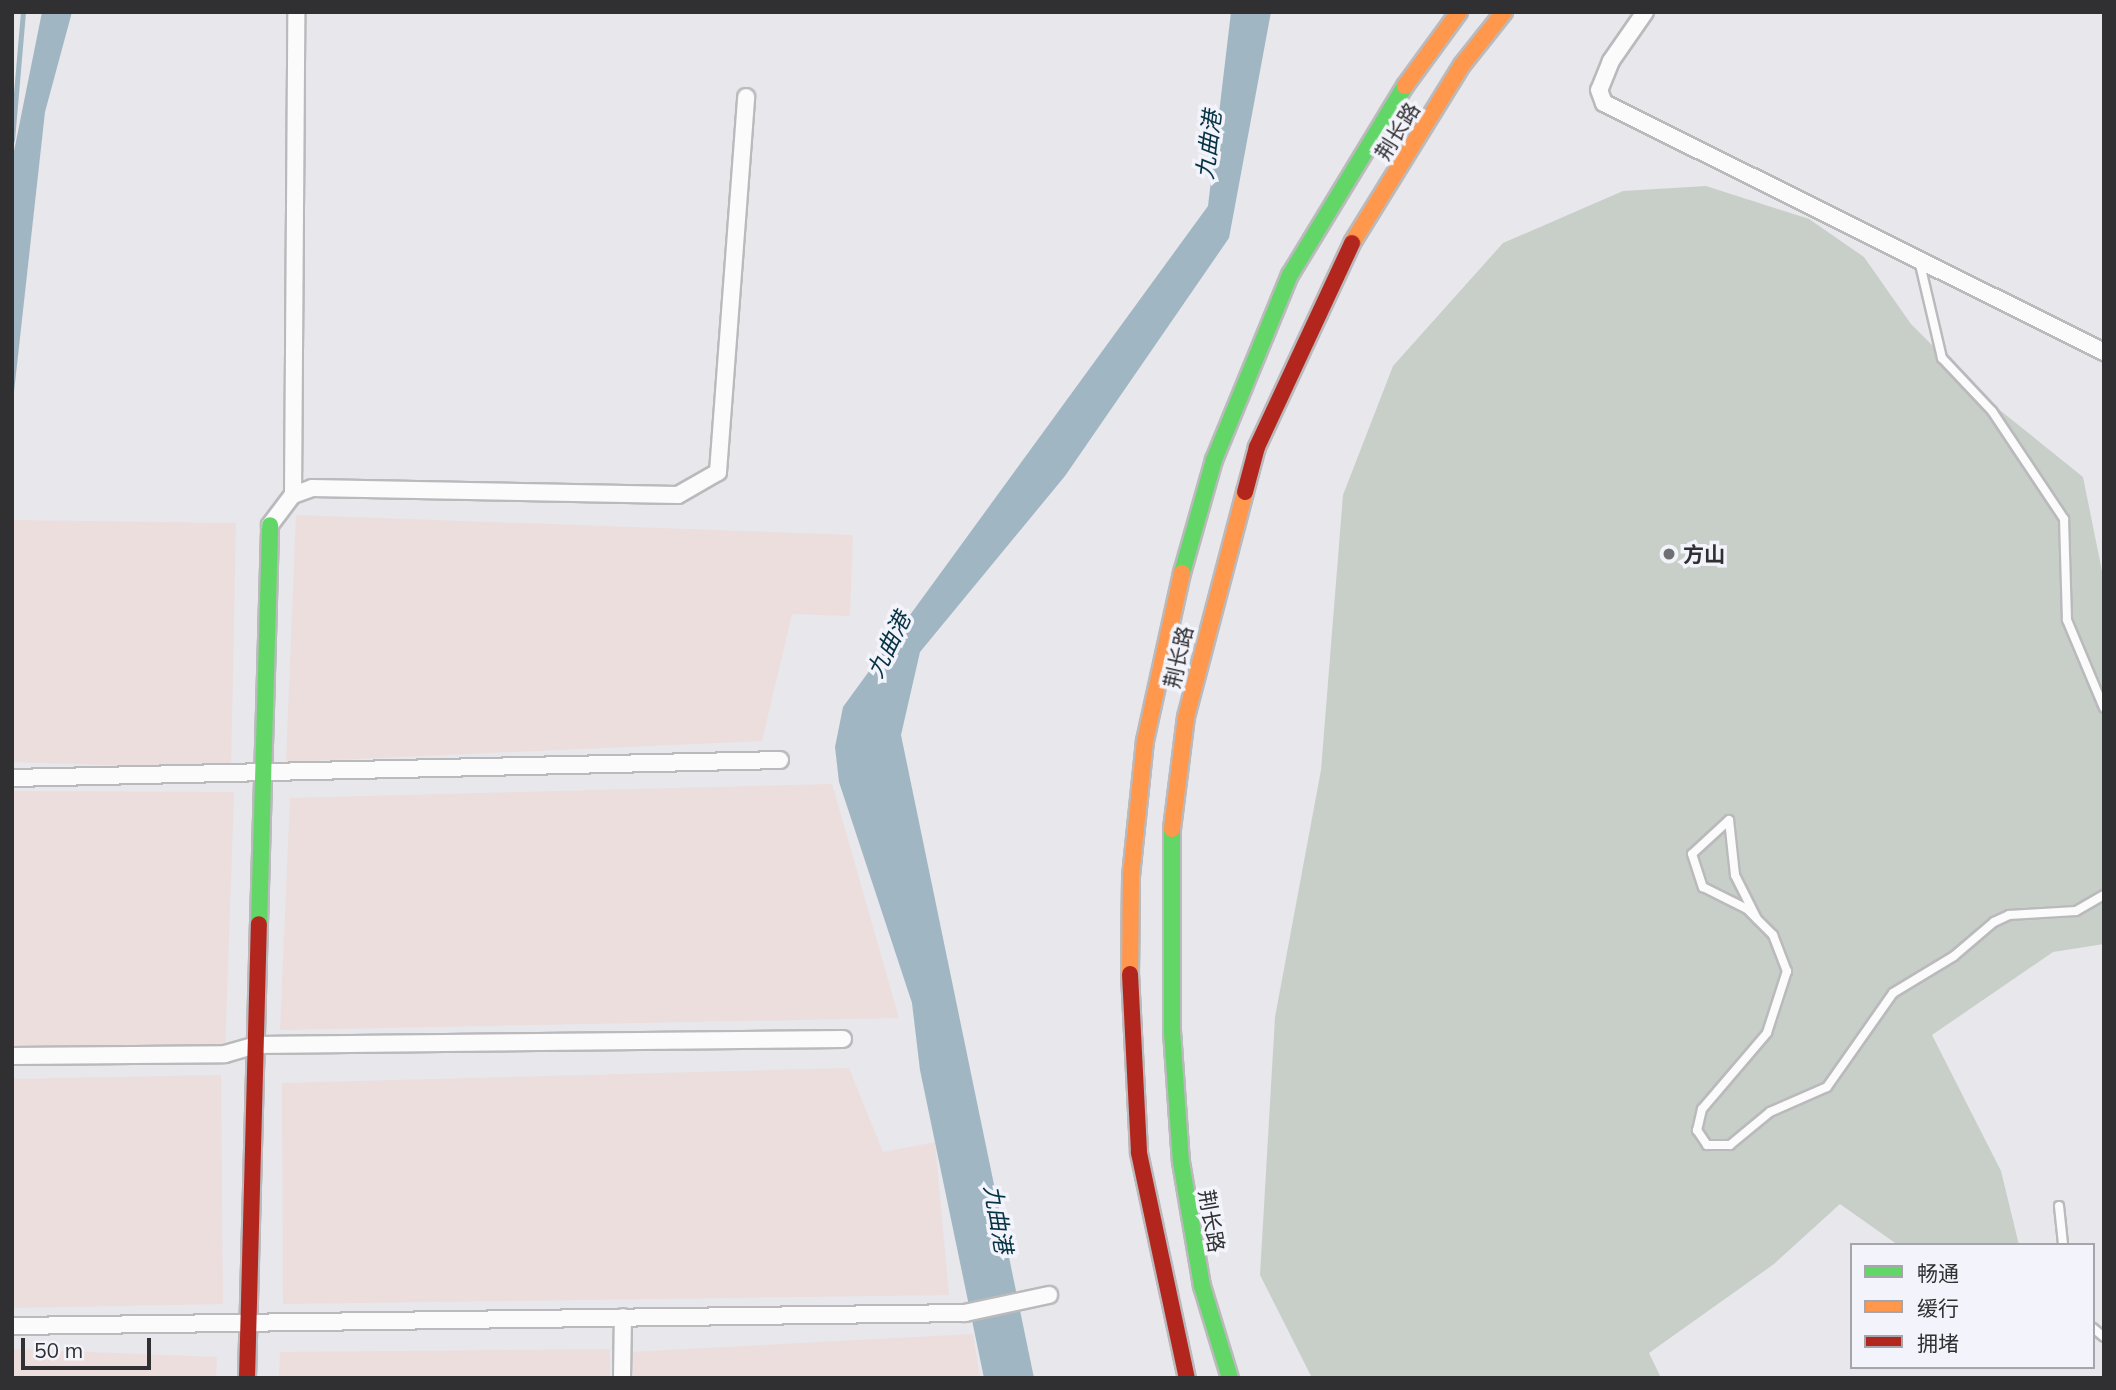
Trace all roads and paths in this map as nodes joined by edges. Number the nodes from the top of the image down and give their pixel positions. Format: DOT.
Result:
graph roads {
  1 [pos="296,12"];
  2 [pos="1459,12"];
  3 [pos="1504,12"];
  4 [pos="1645,12"];
  5 [pos="746,97"];
  6 [pos="1919,257"];
  7 [pos="2104,352"];
  8 [pos="293,495"];
  9 [pos="270,525"];
  10 [pos="2104,708"];
  11 [pos="780,760"];
  12 [pos="262,775"];
  13 [pos="12,778"];
  14 [pos="2104,895"];
  15 [pos="1757,919"];
  16 [pos="843,1039"];
  17 [pos="256,1045"];
  18 [pos="12,1056"];
  19 [pos="2059,1206"];
  20 [pos="2063,1243"];
  21 [pos="1049,1295"];
  22 [pos="623,1317"];
  23 [pos="250,1321"];
  24 [pos="12,1326"];
  25 [pos="247,1378"];
  26 [pos="622,1378"];
  27 [pos="1187,1378"];
  28 [pos="1230,1378"];
  1 -- 8 [label="street"];
  2 -- 27 [label="main road, 荆长路"];
  3 -- 28 [label="main road, 荆长路"];
  4 -- 6 [label="street"];
  5 -- 8 [label="street"];
  6 -- 7 [label="street"];
  6 -- 10 [label="lane"];
  8 -- 9 [label="street"];
  9 -- 12 [label="main road"];
  11 -- 12 [label="street"];
  12 -- 13 [label="street"];
  12 -- 17 [label="main road"];
  14 -- 15 [label="lane"];
  15 -- 15 [label="lane"];
  16 -- 17 [label="street"];
  17 -- 18 [label="street"];
  17 -- 23 [label="main road"];
  19 -- 20 [label="lane"];
  21 -- 22 [label="street"];
  22 -- 23 [label="street"];
  22 -- 26 [label="street"];
  23 -- 24 [label="street"];
  23 -- 25 [label="main road"];
}
